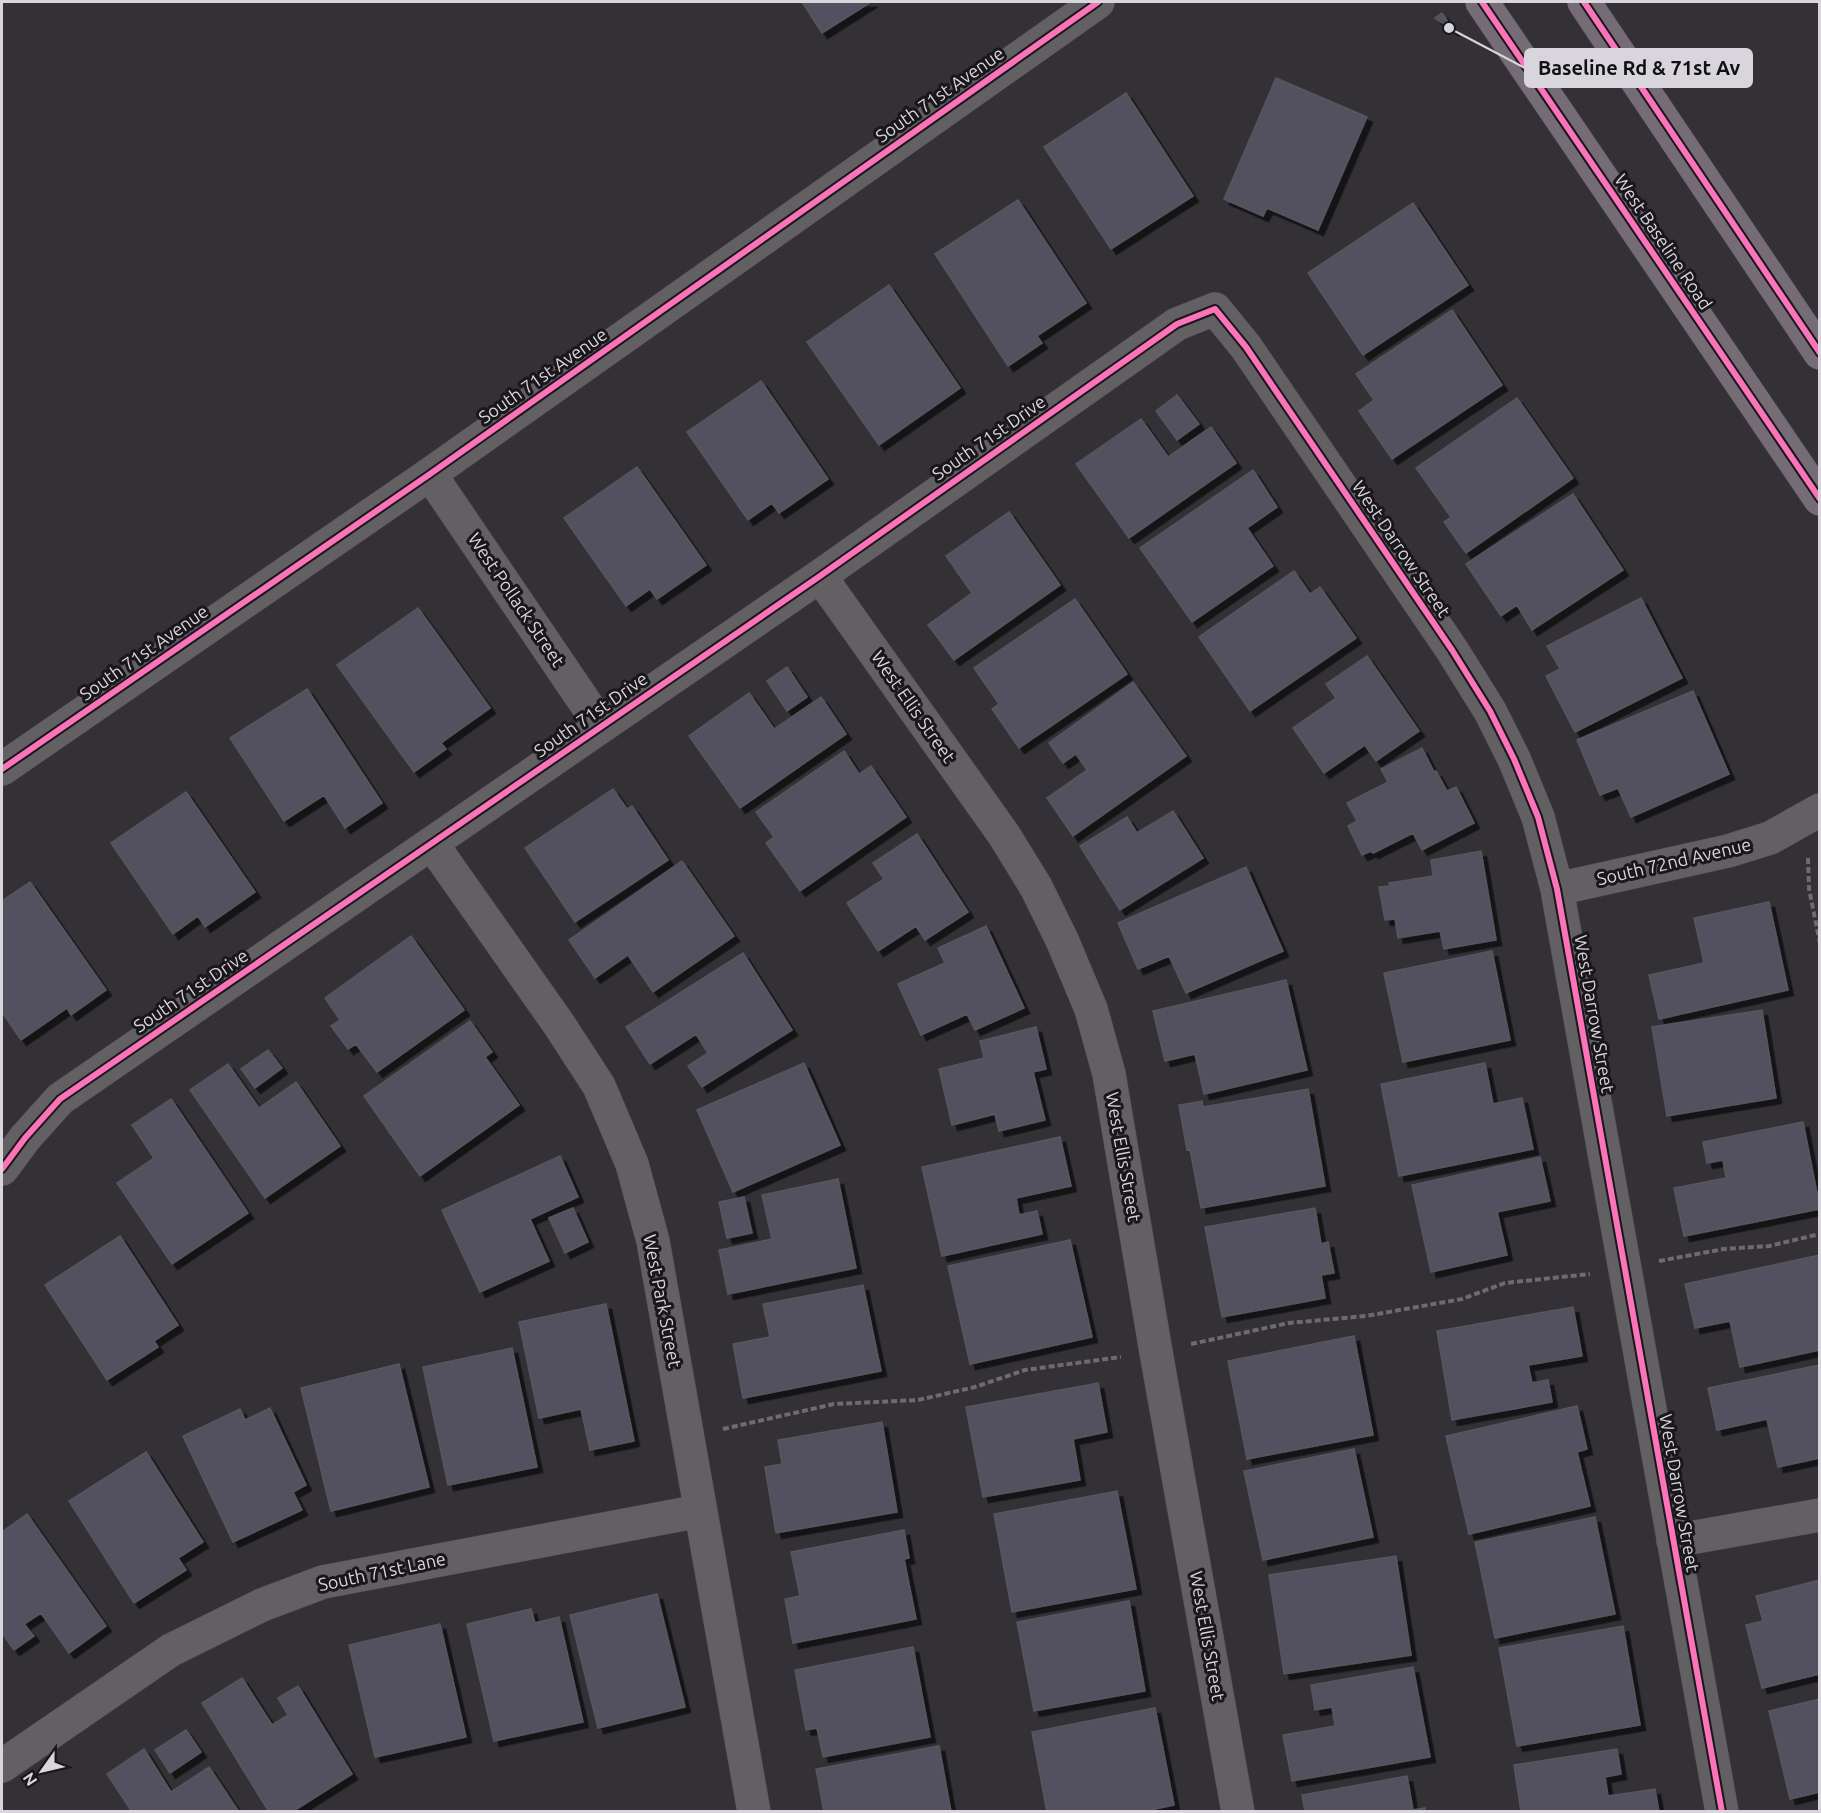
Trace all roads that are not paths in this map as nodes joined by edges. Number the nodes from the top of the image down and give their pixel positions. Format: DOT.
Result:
graph roads {
  1 [pos="1098,2"];
  2 [pos="1482,2"];
  3 [pos="1584,2"];
  4 [pos="1215,309"];
  5 [pos="1820,353"];
  6 [pos="430,474"];
  7 [pos="1820,500"];
  8 [pos="820,576"];
  9 [pos="602,726"];
  10 [pos="2,769"];
  11 [pos="1817,811"];
  12 [pos="432,844"];
  13 [pos="1557,889"];
  14 [pos="2,1169"];
  15 [pos="700,1511"];
  16 [pos="1820,1515"];
  17 [pos="1673,1541"];
  18 [pos="2,1765"];
  19 [pos="754,1812"];
  20 [pos="1238,1812"];
  21 [pos="1722,1812"];
  1 -- 6 [label="street, South 71st Avenue"];
  2 -- 7 [label="main road, West Baseline Road"];
  3 -- 5 [label="main road"];
  4 -- 8 [label="street, South 71st Drive"];
  4 -- 13 [label="street, West Darrow Street"];
  6 -- 9 [label="street, West Pollack Street"];
  6 -- 10 [label="street, South 71st Avenue"];
  8 -- 9 [label="street, South 71st Drive"];
  8 -- 20 [label="street, West Ellis Street"];
  9 -- 12 [label="street, South 71st Drive"];
  11 -- 13 [label="street, South 72nd Avenue"];
  12 -- 14 [label="street, South 71st Drive"];
  12 -- 15 [label="street, West Park Street"];
  13 -- 17 [label="street, West Darrow Street"];
  15 -- 18 [label="street, South 71st Lane"];
  15 -- 19 [label="street, West Park Street"];
  16 -- 17 [label="street"];
  17 -- 21 [label="street, West Darrow Street"];
}
